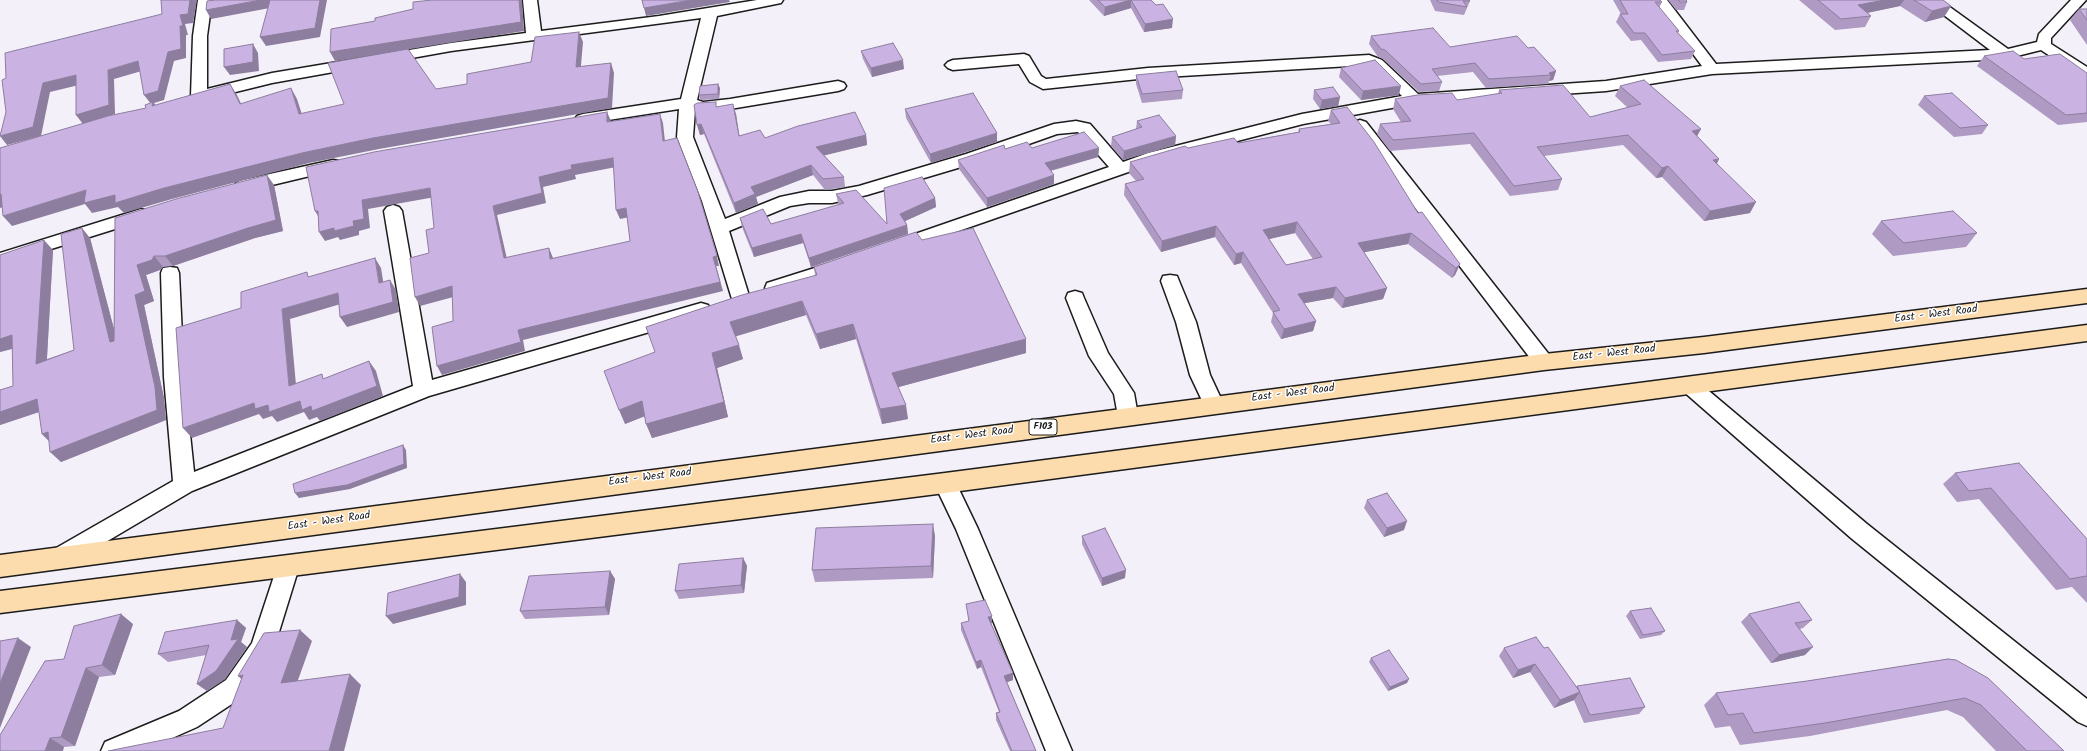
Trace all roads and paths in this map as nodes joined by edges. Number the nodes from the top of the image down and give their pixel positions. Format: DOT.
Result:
graph roads {
  1 [pos="530,0"];
  2 [pos="776,0"];
  3 [pos="1660,0"];
  4 [pos="1931,0"];
  5 [pos="2081,2"];
  6 [pos="209,3"];
  7 [pos="710,13"];
  8 [pos="534,36"];
  9 [pos="2044,45"];
  10 [pos="2005,54"];
  11 [pos="953,65"];
  12 [pos="1712,69"];
  13 [pos="2087,74"];
  14 [pos="838,86"];
  15 [pos="1414,99"];
  16 [pos="688,103"];
  17 [pos="1350,111"];
  18 [pos="566,122"];
  19 [pos="350,161"];
  20 [pos="1120,168"];
  21 [pos="231,190"];
  22 [pos="156,211"];
  23 [pos="393,211"];
  24 [pos="719,228"];
  25 [pos="882,252"];
  26 [pos="0,259"];
  27 [pos="853,262"];
  28 [pos="170,273"];
  29 [pos="1170,281"];
  30 [pos="2087,296"];
  31 [pos="1075,298"];
  32 [pos="729,303"];
  33 [pos="2087,333"];
  34 [pos="1544,362"];
  35 [pos="1690,386"];
  36 [pos="424,390"];
  37 [pos="1214,404"];
  38 [pos="1128,416"];
  39 [pos="945,483"];
  40 [pos="184,485"];
  41 [pos="57,559"];
  42 [pos="0,566"];
  43 [pos="288,567"];
  44 [pos="0,602"];
  45 [pos="2087,714"];
  46 [pos="114,751"];
  47 [pos="1059,751"];
  1 -- 8 [label="street"];
  2 -- 7 [label="street"];
  3 -- 12 [label="street"];
  4 -- 10 [label="street"];
  5 -- 9 [label="street"];
  6 -- 8 [label="street"];
  7 -- 8 [label="street"];
  7 -- 16 [label="street"];
  9 -- 10 [label="street"];
  9 -- 13 [label="street"];
  10 -- 12 [label="street"];
  11 -- 15 [label="street"];
  12 -- 15 [label="street"];
  14 -- 16 [label="street"];
  15 -- 17 [label="street"];
  16 -- 18 [label="street"];
  16 -- 24 [label="street"];
  17 -- 20 [label="street"];
  17 -- 34 [label="street"];
  19 -- 21 [label="street"];
  20 -- 24 [label="street"];
  20 -- 25 [label="street"];
  22 -- 26 [label="street"];
  23 -- 36 [label="street"];
  24 -- 32 [label="street"];
  27 -- 32 [label="street"];
  28 -- 40 [label="street"];
  29 -- 37 [label="street"];
  30 -- 34 [label="main road, East - West Road / F103"];
  31 -- 38 [label="street"];
  32 -- 36 [label="street"];
  33 -- 35 [label="main road"];
  34 -- 37 [label="main road, East - West Road / F103"];
  35 -- 39 [label="main road"];
  35 -- 45 [label="street"];
  36 -- 40 [label="street"];
  37 -- 38 [label="main road, East - West Road / F103"];
  38 -- 41 [label="main road, East - West Road / F103"];
  39 -- 43 [label="main road"];
  39 -- 47 [label="street"];
  40 -- 41 [label="street"];
  41 -- 42 [label="main road, East - West Road / F103"];
  43 -- 44 [label="main road"];
  43 -- 46 [label="street"];
}
